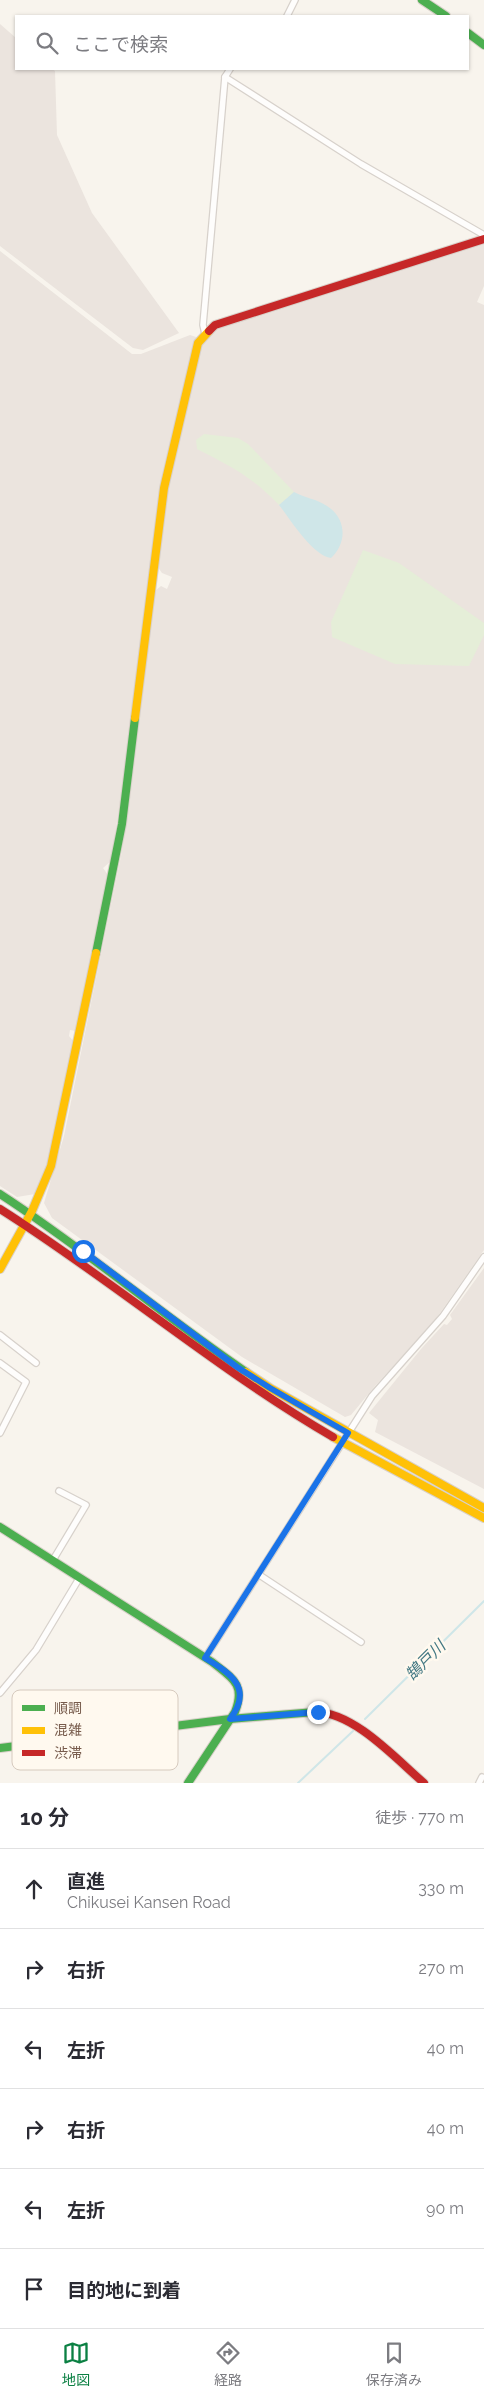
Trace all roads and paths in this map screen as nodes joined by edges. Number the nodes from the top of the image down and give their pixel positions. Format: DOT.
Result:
graph roads {
  1 [pos="294,0"];
  2 [pos="422,0"];
  3 [pos="287,15"];
  4 [pos="444,15"];
  5 [pos="469,33"];
  6 [pos="484,45"];
  7 [pos="229,70"];
  8 [pos="225,77"];
  9 [pos="484,237"];
  10 [pos="205,334"];
  11 [pos="0,1194"];
  12 [pos="0,1209"];
  13 [pos="32,1213"];
  14 [pos="26,1224"];
  15 [pos="484,1257"];
  16 [pos="0,1269"];
  17 [pos="0,1335"];
  18 [pos="0,1363"];
  19 [pos="36,1363"];
  20 [pos="0,1432"];
  21 [pos="348,1433"];
  22 [pos="342,1442"];
  23 [pos="59,1491"];
  24 [pos="484,1508"];
  25 [pos="484,1518"];
  26 [pos="0,1527"];
  27 [pos="52,1560"];
  28 [pos="258,1574"];
  29 [pos="80,1578"];
  30 [pos="361,1642"];
  31 [pos="205,1658"];
  32 [pos="0,1693"];
  33 [pos="230,1719"];
  34 [pos="178,1726"];
  35 [pos="188,1783"];
  36 [pos="424,1783"];
  1 -- 3 [label="street"];
  2 -- 4 [label="street"];
  5 -- 6 [label="street"];
  7 -- 8 [label="street"];
  8 -- 9 [label="street"];
  8 -- 10 [label="street"];
  9 -- 10 [label="street"];
  10 -- 13 [label="street"];
  11 -- 13 [label="street"];
  12 -- 14 [label="street"];
  13 -- 14 [label="street"];
  13 -- 21 [label="street"];
  14 -- 16 [label="street"];
  14 -- 22 [label="street"];
  15 -- 21 [label="street"];
  17 -- 19 [label="street"];
  18 -- 20 [label="street"];
  21 -- 22 [label="street"];
  21 -- 24 [label="street"];
  22 -- 25 [label="street"];
  22 -- 28 [label="street"];
  23 -- 27 [label="street"];
  26 -- 27 [label="street"];
  27 -- 29 [label="street"];
  28 -- 30 [label="street"];
  28 -- 31 [label="street"];
  29 -- 31 [label="street"];
  29 -- 32 [label="street"];
  31 -- 33 [label="street"];
  33 -- 34 [label="street"];
  33 -- 35 [label="street"];
  33 -- 36 [label="street"];
}
